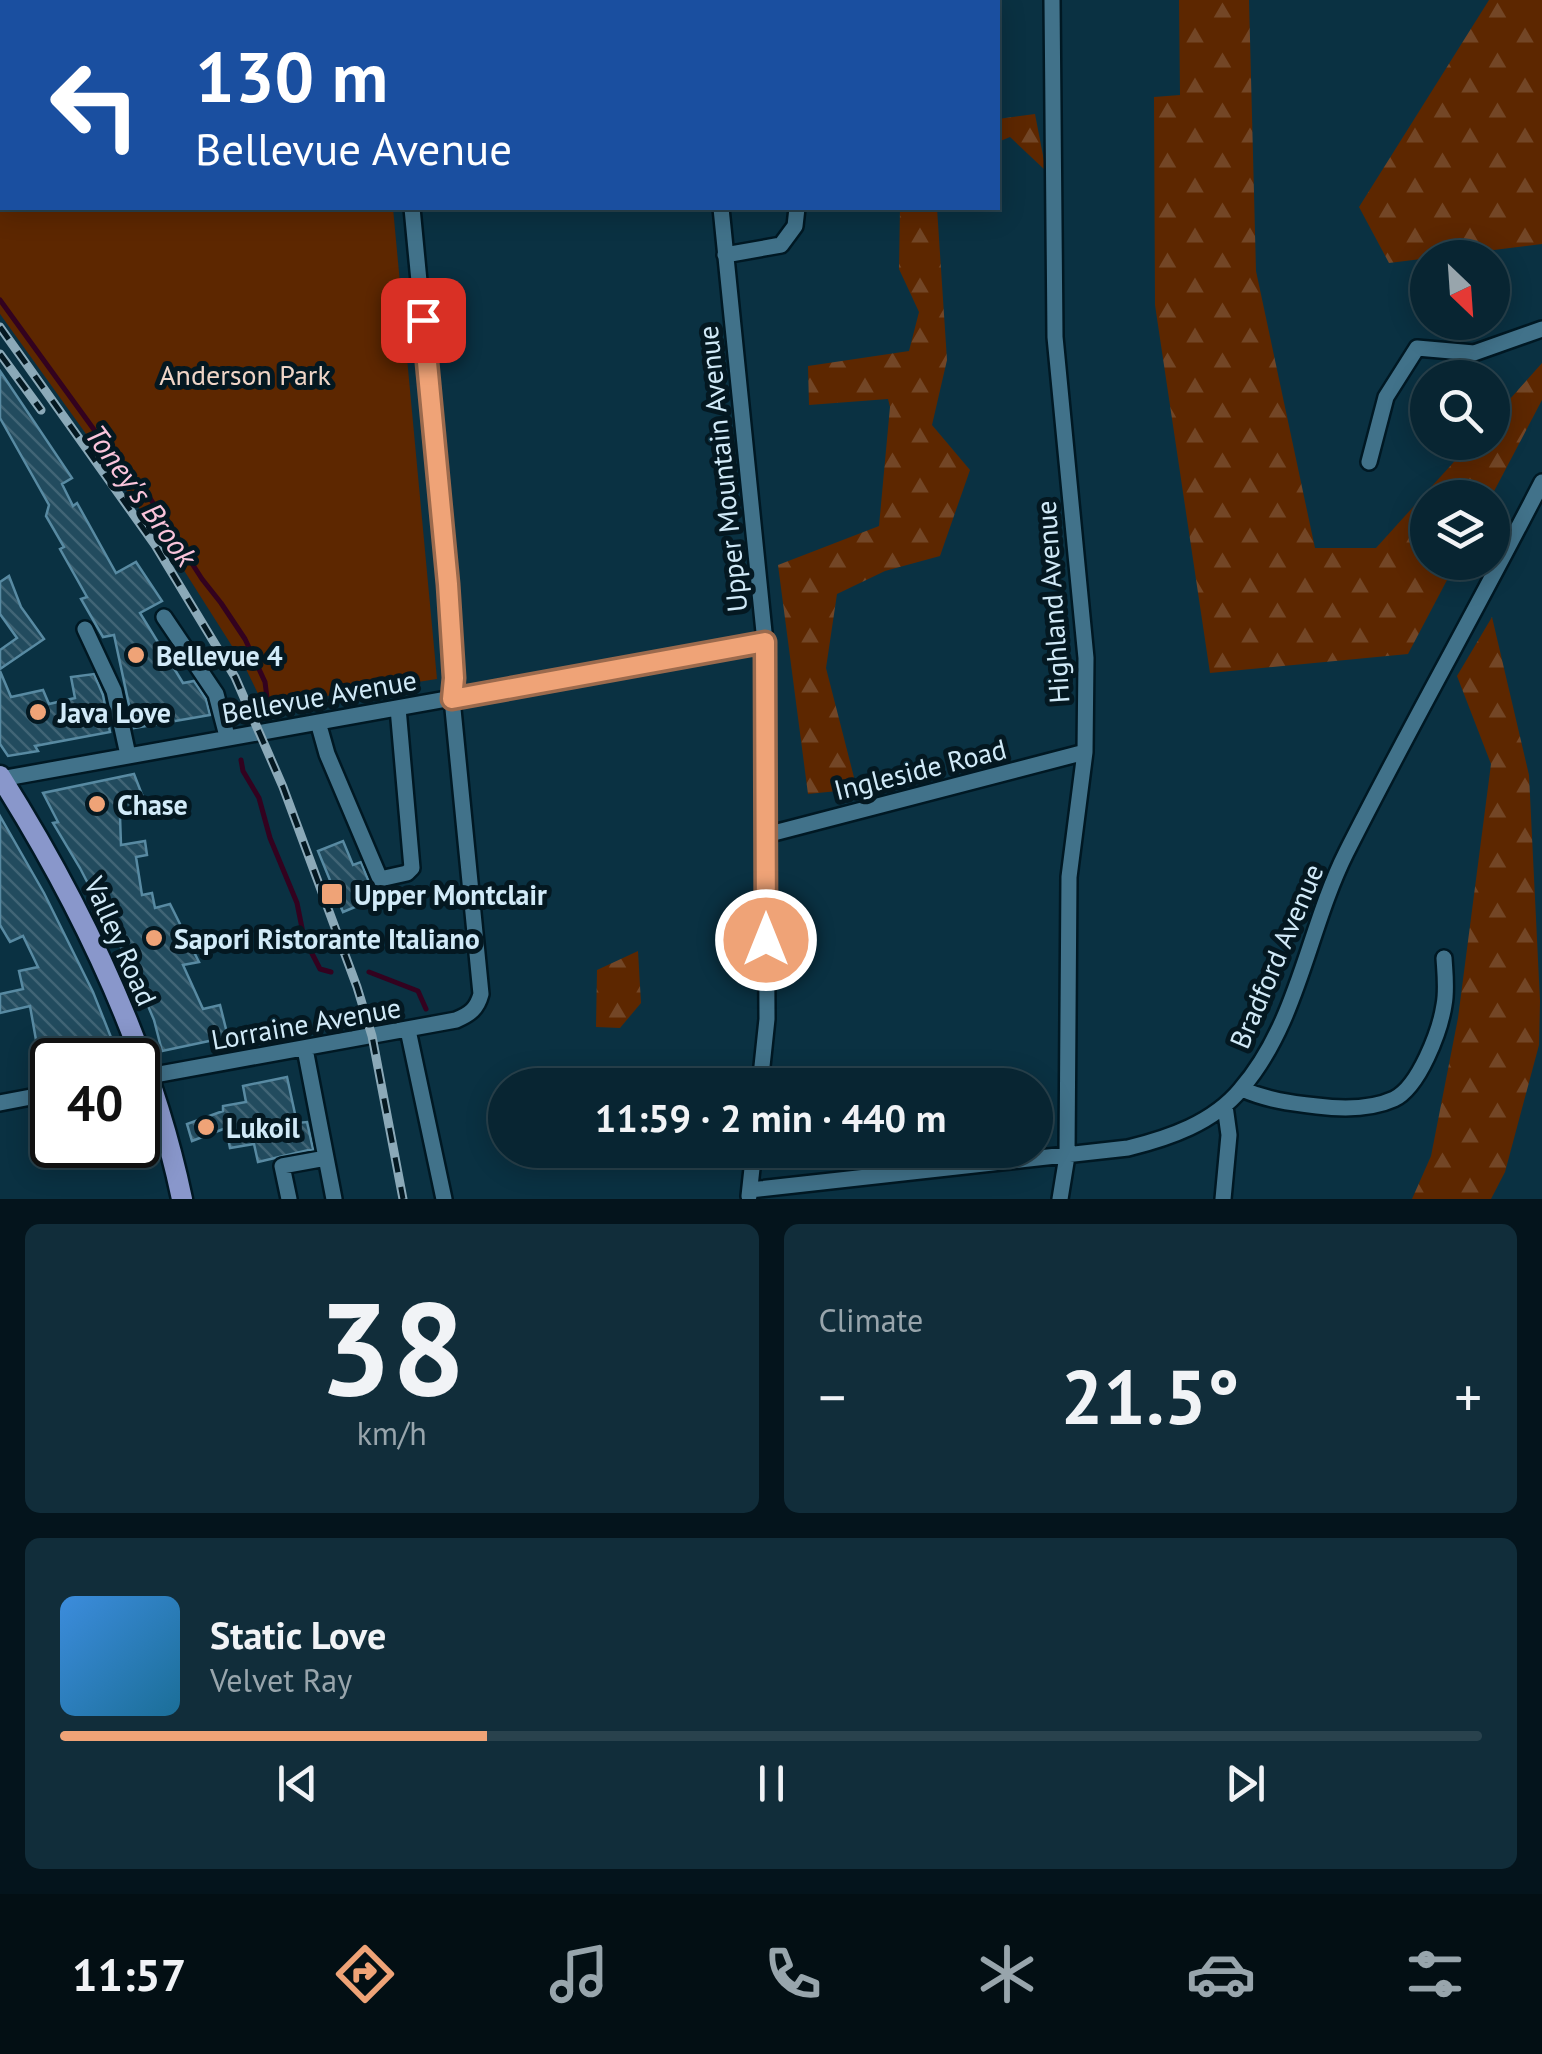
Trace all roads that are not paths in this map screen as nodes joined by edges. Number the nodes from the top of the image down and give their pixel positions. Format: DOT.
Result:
graph roads {
  1 [pos="1052,0"];
  2 [pos="412,210"];
  3 [pos="721,210"];
  4 [pos="797,210"];
  5 [pos="725,255"];
  6 [pos="1542,329"];
  7 [pos="1370,462"];
  8 [pos="1542,482"];
  9 [pos="164,617"];
  10 [pos="85,629"];
  11 [pos="765,642"];
  12 [pos="452,699"];
  13 [pos="398,708"];
  14 [pos="318,722"];
  15 [pos="227,736"];
  16 [pos="1086,752"];
  17 [pos="128,755"];
  18 [pos="1,778"];
  19 [pos="766,835"];
  20 [pos="1444,958"];
  21 [pos="408,1030"];
  22 [pos="129,1038"];
  23 [pos="306,1049"];
  24 [pos="762,1068"];
  25 [pos="160,1073"];
  26 [pos="1242,1089"];
  27 [pos="30,1097"];
  28 [pos="0,1102"];
  29 [pos="1226,1106"];
  30 [pos="160,1130"];
  31 [pos="1066,1156"];
  32 [pos="326,1158"];
  33 [pos="752,1168"];
  34 [pos="749,1194"];
  35 [pos="182,1199"];
  36 [pos="288,1199"];
  37 [pos="334,1199"];
  38 [pos="444,1199"];
  39 [pos="1060,1199"];
  40 [pos="1223,1199"];
  1 -- 16 [label="street, Highland Avenue"];
  2 -- 12 [label="street"];
  3 -- 5 [label="street, Upper Mountain Avenue"];
  4 -- 5 [label="street"];
  5 -- 11 [label="street, Upper Mountain Avenue"];
  6 -- 7 [label="street"];
  8 -- 26 [label="street, Bradford Avenue"];
  9 -- 15 [label="street"];
  10 -- 17 [label="street"];
  11 -- 12 [label="street, Bellevue Avenue"];
  11 -- 19 [label="street, Upper Mountain Avenue"];
  12 -- 13 [label="street, Bellevue Avenue"];
  12 -- 21 [label="street, Lorraine Avenue"];
  13 -- 14 [label="street, Bellevue Avenue"];
  13 -- 14 [label="street"];
  14 -- 15 [label="street, Bellevue Avenue"];
  15 -- 17 [label="street, Bellevue Avenue"];
  16 -- 19 [label="street, Ingleside Road"];
  16 -- 31 [label="street, Highland Avenue"];
  17 -- 18 [label="street, Bellevue Avenue"];
  18 -- 22 [label="main road, Valley Road"];
  19 -- 24 [label="street, Upper Mountain Avenue"];
  20 -- 26 [label="street"];
  21 -- 23 [label="street, Lorraine Avenue"];
  21 -- 38 [label="street"];
  23 -- 25 [label="street, Lorraine Avenue"];
  23 -- 32 [label="street"];
  26 -- 29 [label="street, Bradford Avenue"];
  27 -- 28 [label="street"];
  29 -- 31 [label="street, Bradford Avenue"];
  29 -- 40 [label="street"];
  30 -- 35 [label="main road, Valley Road"];
  31 -- 34 [label="street, Bradford Avenue"];
  31 -- 39 [label="street, Highland Avenue"];
  32 -- 36 [label="street"];
  32 -- 37 [label="street"];
  33 -- 34 [label="street"];
}
